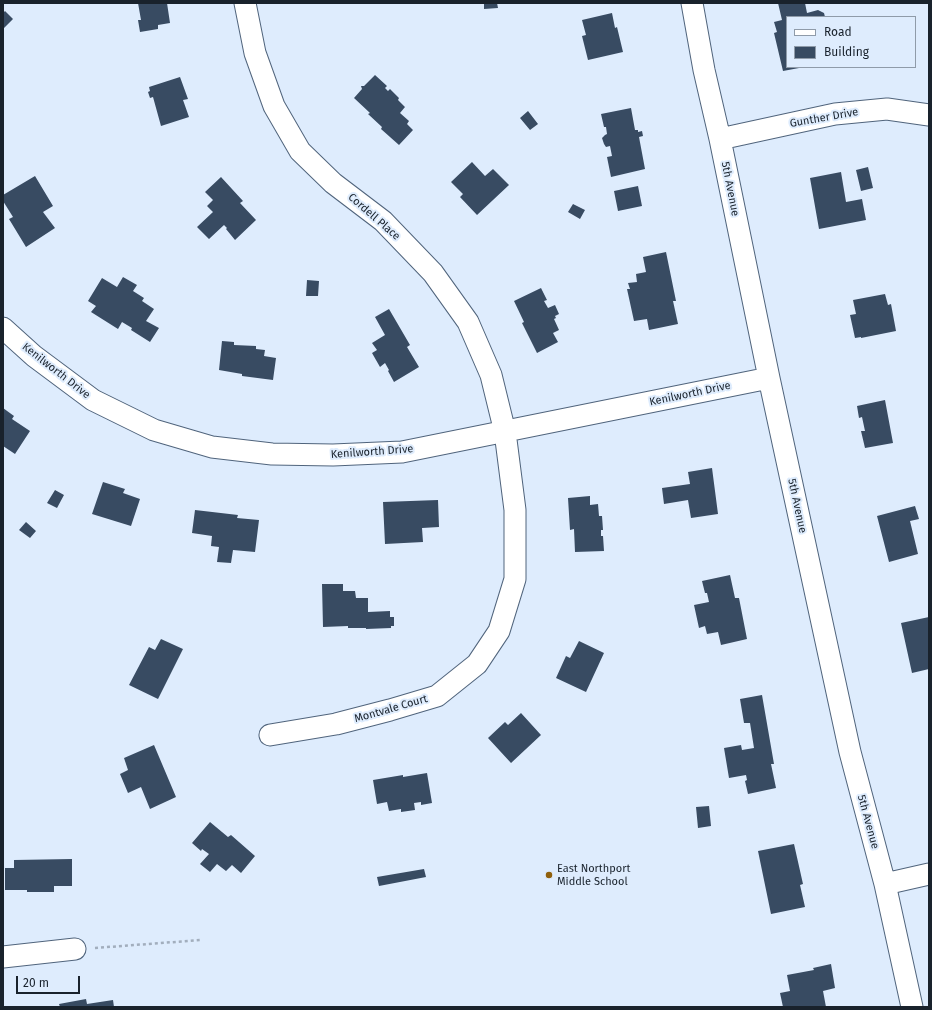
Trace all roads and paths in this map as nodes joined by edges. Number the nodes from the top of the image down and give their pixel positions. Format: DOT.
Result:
graph roads {
  1 [pos="245,3"];
  2 [pos="692,3"];
  3 [pos="929,115"];
  4 [pos="720,139"];
  5 [pos="3,328"];
  6 [pos="769,378"];
  7 [pos="505,432"];
  8 [pos="270,735"];
  9 [pos="929,874"];
  10 [pos="884,884"];
  11 [pos="201,940"];
  12 [pos="75,949"];
  13 [pos="3,957"];
  14 [pos="912,1007"];
  1 -- 7 [label="street, Cordell Place"];
  2 -- 4 [label="street, 5th Avenue"];
  3 -- 4 [label="street, Gunther Drive"];
  4 -- 6 [label="street, 5th Avenue"];
  5 -- 7 [label="street, Kenilworth Drive"];
  6 -- 7 [label="street, Kenilworth Drive"];
  6 -- 10 [label="street, 5th Avenue"];
  7 -- 8 [label="street, Montvale Court"];
  9 -- 10 [label="street"];
  10 -- 14 [label="street, 5th Avenue"];
  11 -- 12 [label="path"];
  12 -- 13 [label="street"];
}
